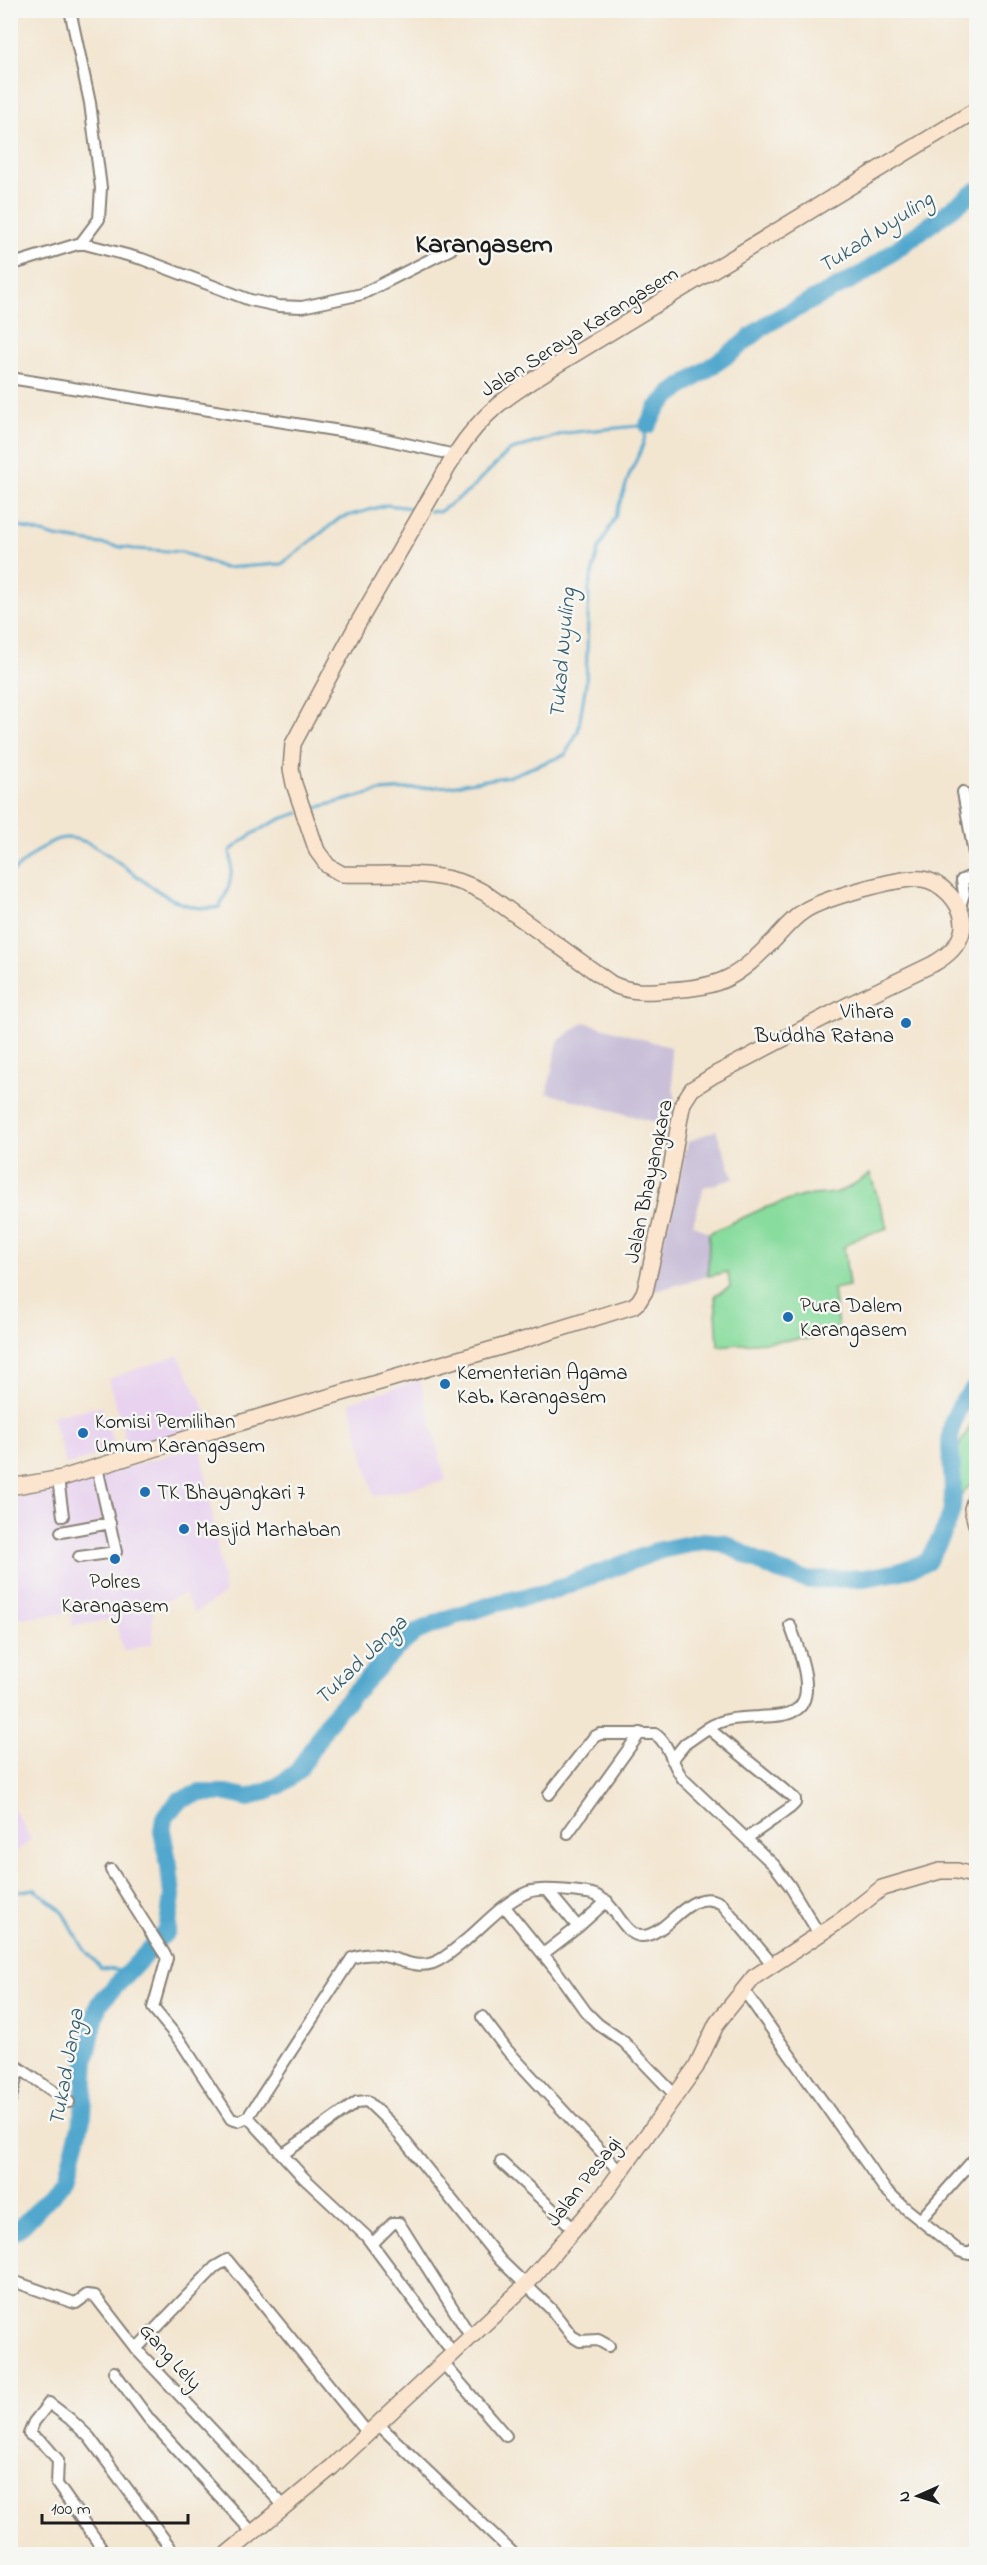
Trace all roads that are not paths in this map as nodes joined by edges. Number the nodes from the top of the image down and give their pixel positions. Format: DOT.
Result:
graph roads {
  1 [pos="70,10"];
  2 [pos="976,111"];
  3 [pos="81,243"];
  4 [pos="451,249"];
  5 [pos="10,265"];
  6 [pos="10,378"];
  7 [pos="455,455"];
  8 [pos="963,792"];
  9 [pos="976,865"];
  10 [pos="976,874"];
  11 [pos="959,909"];
  12 [pos="97,1467"];
  13 [pos="58,1479"];
  14 [pos="11,1485"];
  15 [pos="976,1496"];
  16 [pos="63,1516"];
  17 [pos="110,1523"];
  18 [pos="976,1524"];
  19 [pos="61,1532"];
  20 [pos="79,1557"];
  21 [pos="790,1625"];
  22 [pos="708,1728"];
  23 [pos="640,1733"];
  24 [pos="672,1760"];
  25 [pos="549,1794"];
  26 [pos="568,1833"];
  27 [pos="747,1838"];
  28 [pos="111,1870"];
  29 [pos="976,1876"];
  30 [pos="548,1891"];
  31 [pos="607,1901"];
  32 [pos="506,1907"];
  33 [pos="578,1927"];
  34 [pos="819,1934"];
  35 [pos="543,1954"];
  36 [pos="773,1965"];
  37 [pos="743,1989"];
  38 [pos="482,2017"];
  39 [pos="14,2065"];
  40 [pos="676,2096"];
  41 [pos="10,2101"];
  42 [pos="69,2102"];
  43 [pos="248,2117"];
  44 [pos="284,2154"];
  45 [pos="976,2157"];
  46 [pos="501,2162"];
  47 [pos="620,2172"];
  48 [pos="920,2220"];
  49 [pos="574,2229"];
  50 [pos="372,2244"];
  51 [pos="976,2249"];
  52 [pos="10,2280"];
  53 [pos="525,2286"];
  54 [pos="471,2337"];
  55 [pos="609,2346"];
  56 [pos="136,2349"];
  57 [pos="448,2358"];
  58 [pos="114,2372"];
  59 [pos="372,2428"];
  60 [pos="506,2436"];
  61 [pos="284,2506"];
  62 [pos="253,2533"];
  63 [pos="106,2554"];
  64 [pos="175,2554"];
  65 [pos="227,2554"];
  66 [pos="514,2554"];
  1 -- 3 [label="street"];
  2 -- 7 [label="street, Jalan Seraya Karangasem"];
  3 -- 4 [label="street"];
  3 -- 5 [label="street"];
  6 -- 7 [label="street"];
  7 -- 11 [label="street, Jalan Seraya Karangasem"];
  8 -- 9 [label="street"];
  10 -- 11 [label="street"];
  11 -- 12 [label="street, Jalan Bhayangkara"];
  12 -- 13 [label="street, Jalan Bhayangkara"];
  12 -- 17 [label="street"];
  13 -- 14 [label="street, Jalan Bhayangkara"];
  13 -- 16 [label="street"];
  15 -- 18 [label="street"];
  17 -- 19 [label="street"];
  17 -- 20 [label="street"];
  21 -- 22 [label="street"];
  22 -- 24 [label="street"];
  22 -- 27 [label="street"];
  23 -- 24 [label="street"];
  23 -- 25 [label="street"];
  23 -- 26 [label="street"];
  24 -- 27 [label="street"];
  27 -- 34 [label="street"];
  28 -- 43 [label="street"];
  29 -- 34 [label="street, Jalan Pesagi"];
  30 -- 31 [label="street"];
  30 -- 32 [label="street"];
  30 -- 33 [label="street"];
  31 -- 33 [label="street"];
  31 -- 36 [label="street"];
  32 -- 35 [label="street"];
  32 -- 43 [label="street"];
  33 -- 35 [label="street"];
  34 -- 36 [label="street, Jalan Pesagi"];
  35 -- 40 [label="street"];
  36 -- 37 [label="street, Jalan Pesagi"];
  37 -- 40 [label="street, Jalan Pesagi"];
  37 -- 48 [label="street"];
  38 -- 47 [label="street"];
  39 -- 41 [label="street"];
  39 -- 42 [label="street"];
  40 -- 47 [label="street, Jalan Pesagi"];
  43 -- 44 [label="street"];
  44 -- 50 [label="street"];
  44 -- 53 [label="street"];
  45 -- 48 [label="street"];
  46 -- 49 [label="street"];
  47 -- 49 [label="street, Jalan Pesagi"];
  48 -- 51 [label="street"];
  49 -- 53 [label="street, Jalan Pesagi"];
  50 -- 54 [label="street"];
  50 -- 57 [label="street"];
  52 -- 56 [label="street, Gang Lely"];
  53 -- 54 [label="street, Jalan Pesagi"];
  53 -- 55 [label="street"];
  54 -- 57 [label="street, Jalan Pesagi"];
  56 -- 59 [label="street"];
  56 -- 61 [label="street, Gang Lely"];
  57 -- 59 [label="street, Jalan Pesagi"];
  57 -- 60 [label="street"];
  58 -- 62 [label="street"];
  59 -- 61 [label="street, Jalan Pesagi"];
  59 -- 66 [label="street"];
  61 -- 62 [label="street, Jalan Pesagi"];
  62 -- 65 [label="street, Jalan Pesagi"];
  63 -- 64 [label="street"];
}
